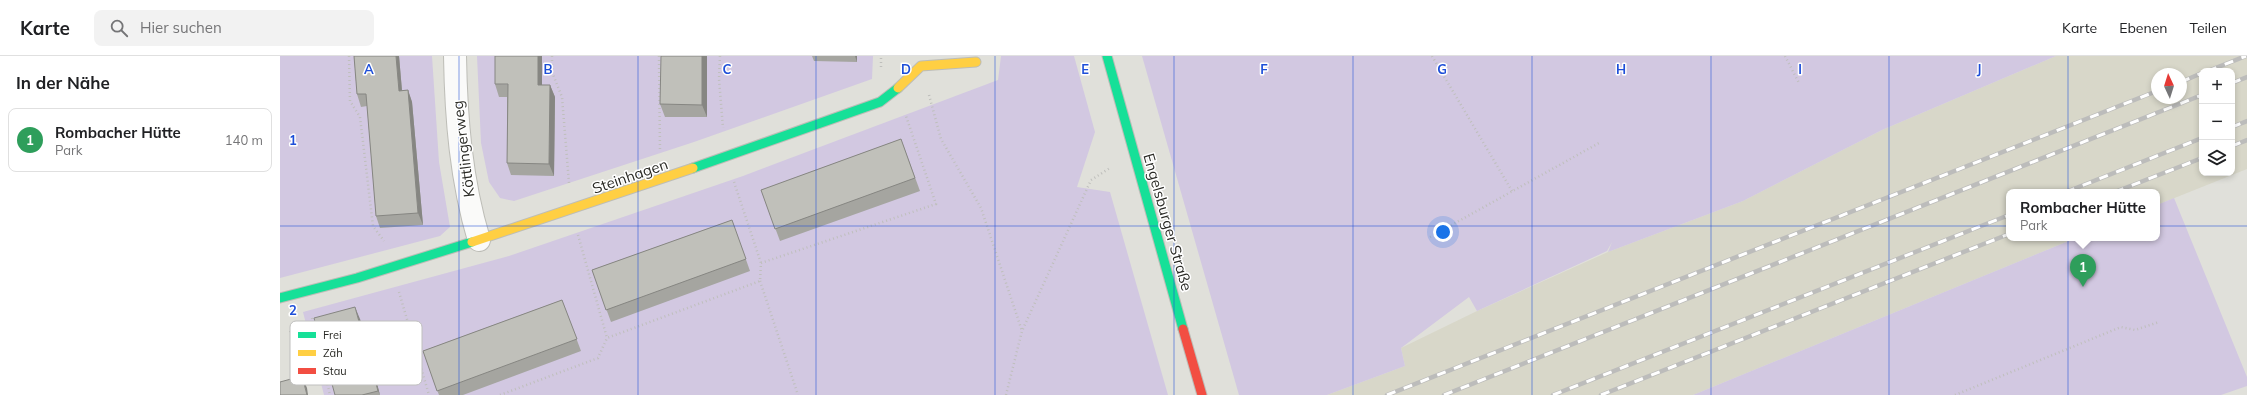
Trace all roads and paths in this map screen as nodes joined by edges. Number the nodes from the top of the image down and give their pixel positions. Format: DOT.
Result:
graph roads {
  1 [pos="349,56"];
  2 [pos="455,56"];
  3 [pos="658,56"];
  4 [pos="720,56"];
  5 [pos="1108,56"];
  6 [pos="1432,56"];
  7 [pos="1785,56"];
  8 [pos="976,62"];
  9 [pos="921,66"];
  10 [pos="1799,83"];
  11 [pos="897,89"];
  12 [pos="1599,143"];
  13 [pos="1135,154"];
  14 [pos="726,157"];
  15 [pos="661,181"];
  16 [pos="1512,190"];
  17 [pos="1430,236"];
  18 [pos="479,240"];
  19 [pos="761,263"];
  20 [pos="391,267"];
  21 [pos="760,281"];
  22 [pos="306,292"];
  23 [pos="280,298"];
  24 [pos="313,321"];
  25 [pos="407,321"];
  26 [pos="2159,322"];
  27 [pos="1022,331"];
  28 [pos="422,371"];
  29 [pos="328,385"];
  30 [pos="330,395"];
  31 [pos="429,395"];
  32 [pos="500,395"];
  33 [pos="798,395"];
  34 [pos="1006,395"];
  35 [pos="1202,395"];
  36 [pos="1955,395"];
  1 -- 20 [label="path"];
  2 -- 18 [label="street, Köttlingerweg"];
  3 -- 15 [label="path"];
  4 -- 14 [label="path"];
  5 -- 13 [label="street, Engelsburger Straße"];
  6 -- 16 [label="path"];
  7 -- 10 [label="path"];
  8 -- 9 [label="street"];
  9 -- 11 [label="street, Steinhagen"];
  9 -- 27 [label="path"];
  11 -- 14 [label="street, Steinhagen"];
  11 -- 19 [label="path"];
  12 -- 16 [label="path"];
  13 -- 27 [label="path"];
  13 -- 35 [label="street, Engelsburger Straße"];
  14 -- 15 [label="street, Steinhagen"];
  14 -- 19 [label="path"];
  15 -- 18 [label="street, Steinhagen"];
  16 -- 17 [label="path"];
  18 -- 20 [label="street, Steinhagen"];
  19 -- 21 [label="path"];
  20 -- 22 [label="street, Steinhagen"];
  20 -- 25 [label="path"];
  21 -- 32 [label="path"];
  21 -- 33 [label="path"];
  22 -- 23 [label="street, Steinhagen"];
  22 -- 24 [label="path"];
  26 -- 36 [label="path"];
  27 -- 34 [label="path"];
  28 -- 31 [label="path"];
  29 -- 30 [label="path"];
}
